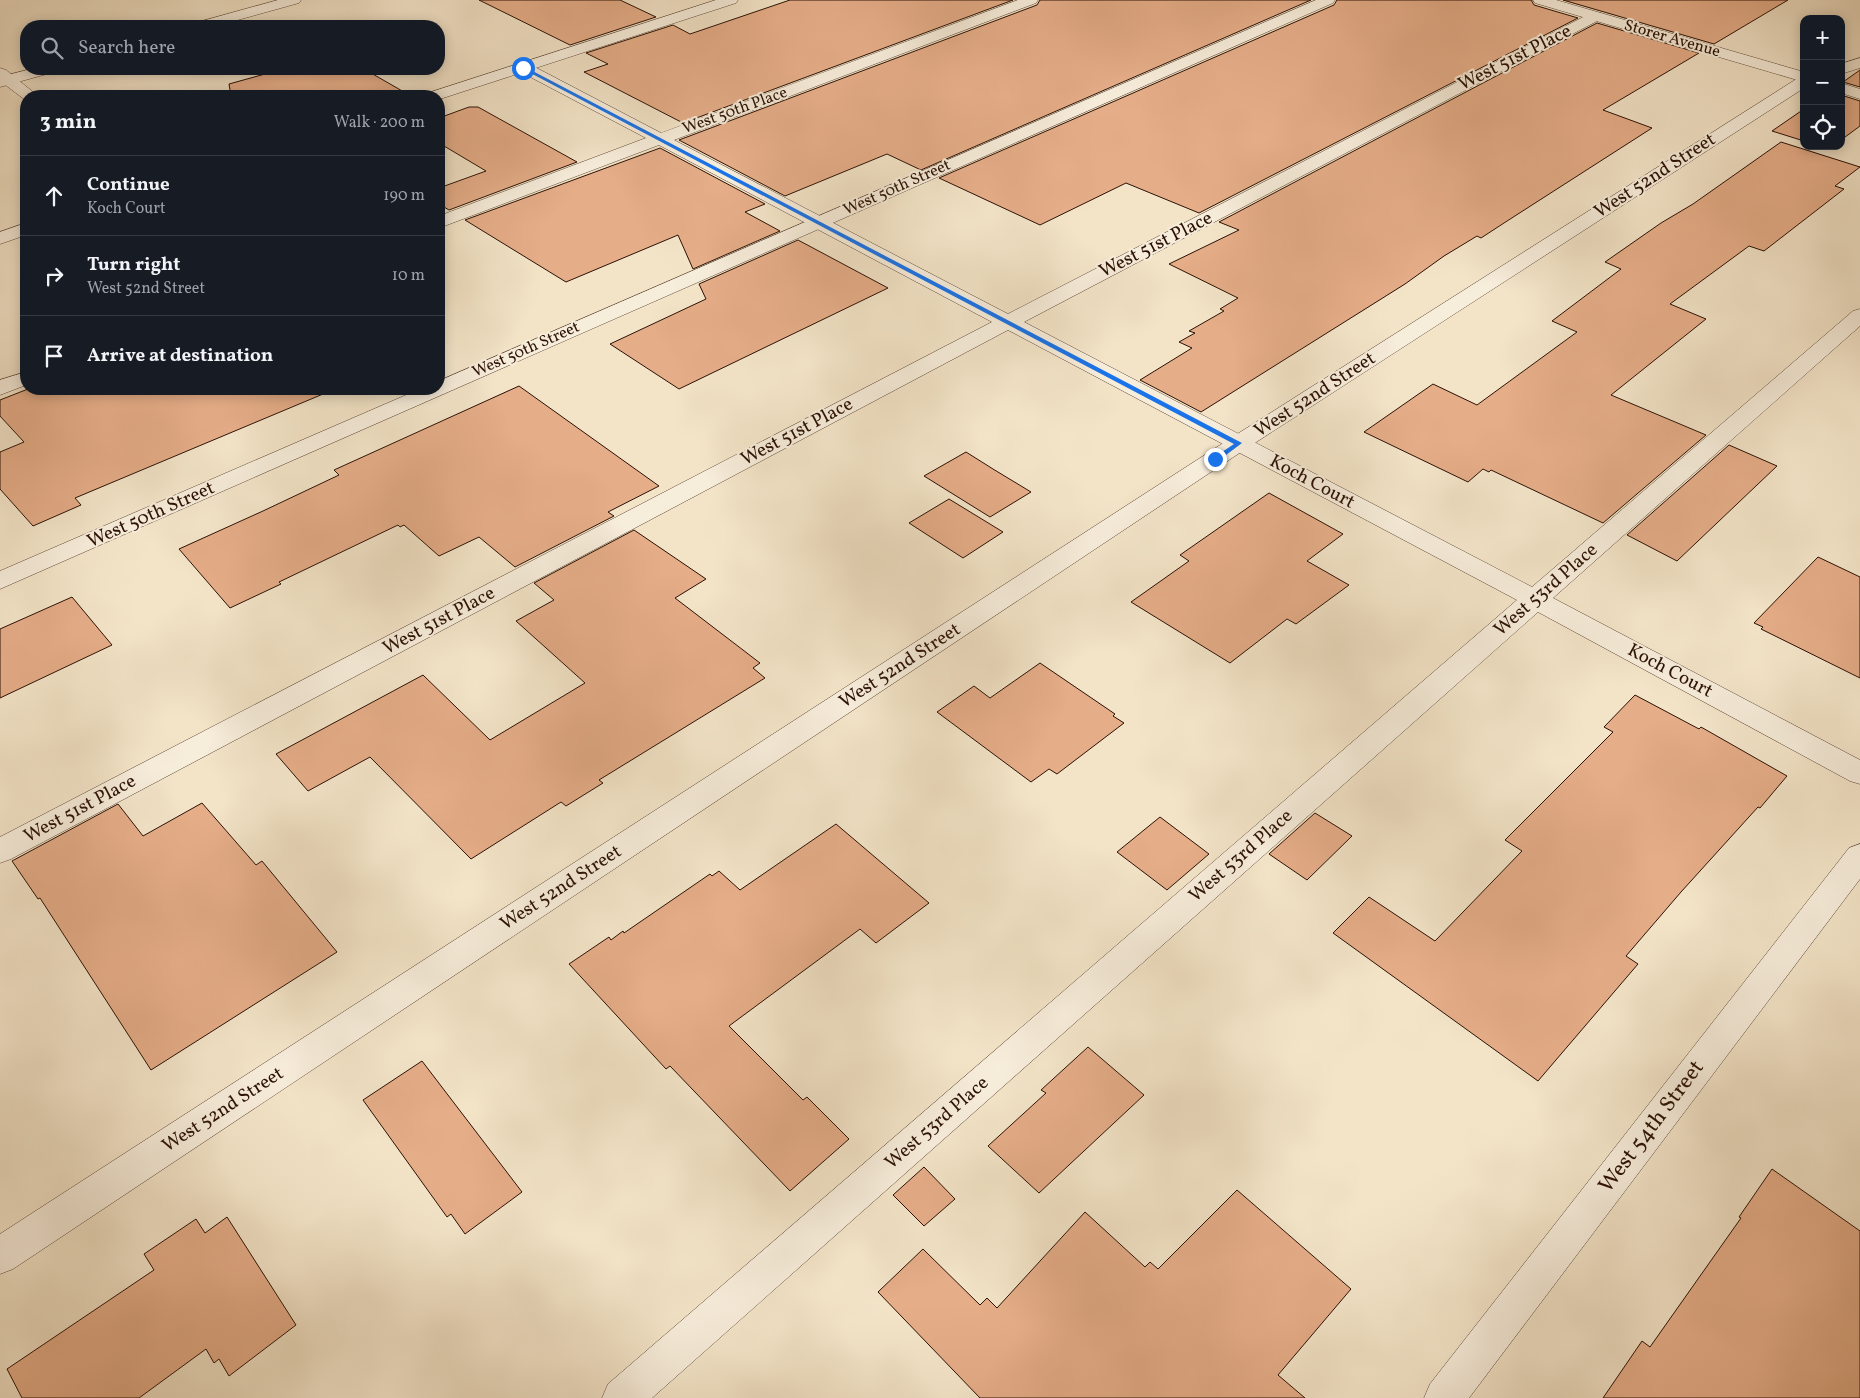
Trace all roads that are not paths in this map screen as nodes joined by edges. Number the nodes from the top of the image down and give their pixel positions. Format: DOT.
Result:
graph roads {
  1 [pos="294,0"];
  2 [pos="731,0"];
  3 [pos="1031,0"];
  4 [pos="1328,0"];
  5 [pos="1540,0"];
  6 [pos="1596,16"];
  7 [pos="222,20"];
  8 [pos="1860,63"];
  9 [pos="1845,67"];
  10 [pos="523,68"];
  11 [pos="20,75"];
  12 [pos="1800,76"];
  13 [pos="3,78"];
  14 [pos="1800,84"];
  15 [pos="1845,89"];
  16 [pos="21,90"];
  17 [pos="445,93"];
  18 [pos="1860,94"];
  19 [pos="660,139"];
  20 [pos="445,220"];
  21 [pos="818,222"];
  22 [pos="20,231"];
  23 [pos="0,238"];
  24 [pos="1860,315"];
  25 [pos="1008,322"];
  26 [pos="20,380"];
  27 [pos="445,386"];
  28 [pos="0,388"];
  29 [pos="425,395"];
  30 [pos="1239,443"];
  31 [pos="0,581"];
  32 [pos="1535,599"];
  33 [pos="1860,773"];
  34 [pos="0,851"];
  35 [pos="1860,856"];
  36 [pos="0,1256"];
  37 [pos="622,1398"];
  38 [pos="1444,1398"];
  1 -- 7 [label="street"];
  2 -- 10 [label="street"];
  3 -- 19 [label="street, West 50th Place"];
  4 -- 21 [label="street, West 50th Street"];
  5 -- 6 [label="street, Storer Avenue"];
  6 -- 12 [label="street, Storer Avenue"];
  6 -- 25 [label="street, West 51st Place"];
  8 -- 9 [label="street"];
  10 -- 17 [label="street"];
  10 -- 19 [label="street, Koch Court"];
  11 -- 13 [label="street"];
  13 -- 16 [label="street"];
  14 -- 30 [label="street, West 52nd Street"];
  15 -- 18 [label="street"];
  19 -- 20 [label="street, West 50th Place"];
  19 -- 21 [label="street, Koch Court"];
  21 -- 25 [label="street, Koch Court"];
  21 -- 27 [label="street, West 50th Street"];
  22 -- 23 [label="street"];
  24 -- 32 [label="street, West 53rd Place"];
  25 -- 30 [label="street, Koch Court"];
  25 -- 34 [label="street, West 51st Place"];
  26 -- 28 [label="street"];
  29 -- 31 [label="street, West 50th Street"];
  30 -- 32 [label="street, Koch Court"];
  30 -- 36 [label="street, West 52nd Street"];
  32 -- 33 [label="street, Koch Court"];
  32 -- 37 [label="street, West 53rd Place"];
  35 -- 38 [label="street, West 54th Street"];
}
